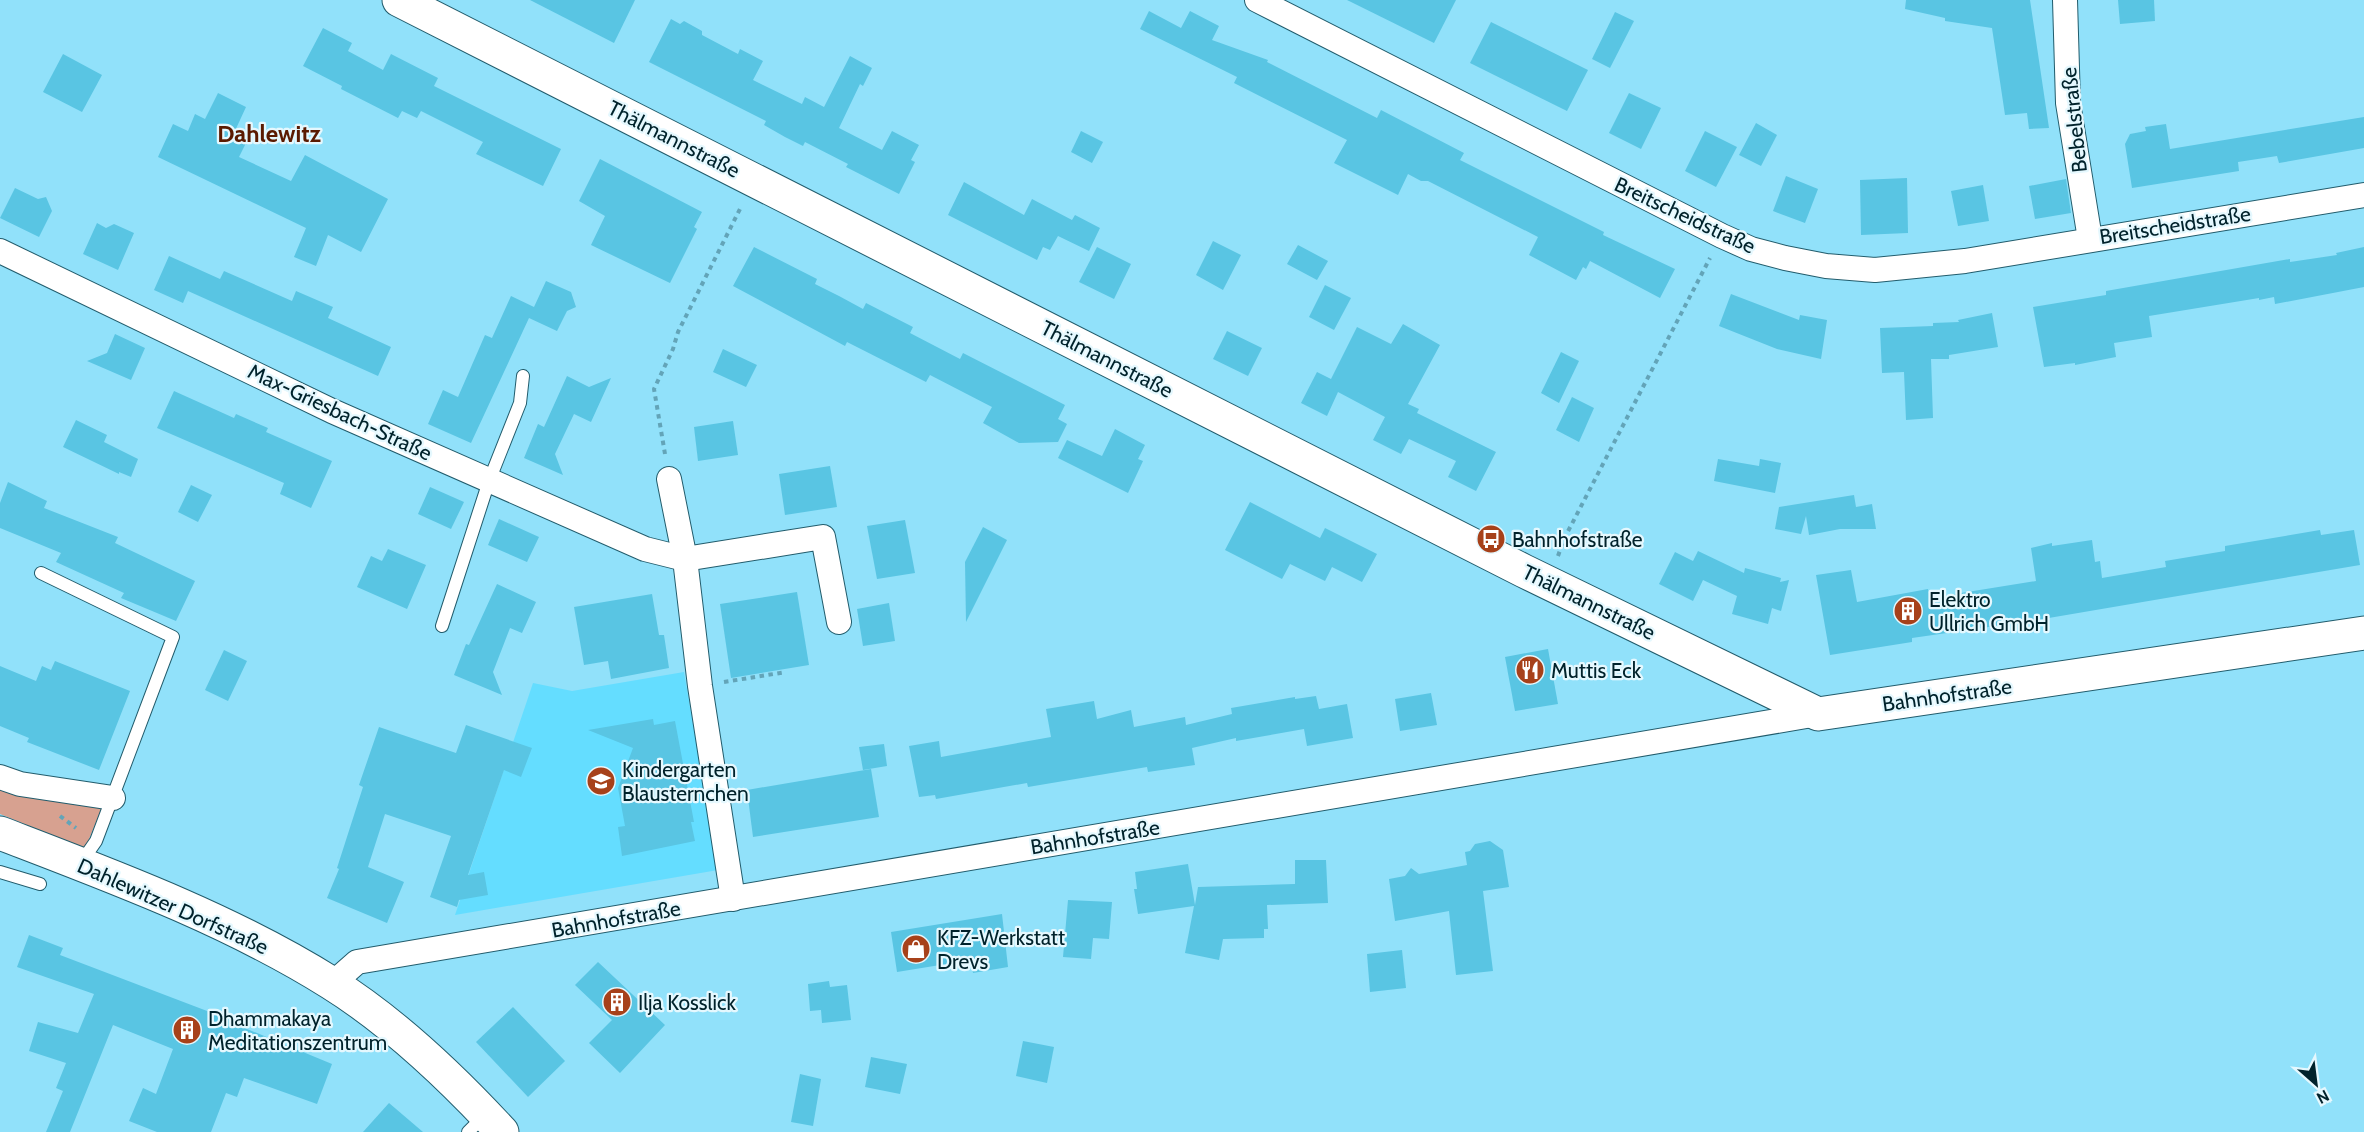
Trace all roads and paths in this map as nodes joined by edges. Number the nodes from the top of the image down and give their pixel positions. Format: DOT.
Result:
graph roads {
  1 [pos="399,0"];
  2 [pos="1257,0"];
  3 [pos="2065,0"];
  4 [pos="753,180"];
  5 [pos="2364,195"];
  6 [pos="1722,236"];
  7 [pos="2090,239"];
  8 [pos="0,251"];
  9 [pos="523,376"];
  10 [pos="669,478"];
  11 [pos="489,481"];
  12 [pos="685,559"];
  13 [pos="41,573"];
  14 [pos="1546,581"];
  15 [pos="839,622"];
  16 [pos="442,626"];
  17 [pos="2364,633"];
  18 [pos="786,672"];
  19 [pos="700,686"];
  20 [pos="1818,714"];
  21 [pos="0,777"];
  22 [pos="113,798"];
  23 [pos="0,833"];
  24 [pos="80,865"];
  25 [pos="0,872"];
  26 [pos="40,884"];
  27 [pos="733,898"];
  28 [pos="332,984"];
  29 [pos="485,1126"];
  1 -- 4 [label="main road, Thälmannstraße"];
  2 -- 6 [label="street, Breitscheidstraße"];
  3 -- 7 [label="street, Bebelstraße"];
  4 -- 10 [label="path"];
  4 -- 14 [label="main road, Thälmannstraße"];
  5 -- 7 [label="street, Breitscheidstraße"];
  6 -- 7 [label="street, Breitscheidstraße"];
  6 -- 14 [label="path"];
  8 -- 11 [label="street, Max-Griesbach-Straße"];
  9 -- 11 [label="lane"];
  10 -- 12 [label="street"];
  11 -- 12 [label="street, Max-Griesbach-Straße"];
  11 -- 16 [label="lane"];
  12 -- 15 [label="street"];
  12 -- 19 [label="street"];
  13 -- 22 [label="lane"];
  14 -- 20 [label="main road, Thälmannstraße"];
  17 -- 20 [label="main road, Bahnhofstraße"];
  18 -- 19 [label="path"];
  19 -- 27 [label="street"];
  20 -- 27 [label="street, Bahnhofstraße"];
  21 -- 22 [label="street"];
  22 -- 24 [label="lane"];
  23 -- 24 [label="main road, Dahlewitzer Dorfstraße"];
  24 -- 28 [label="main road, Dahlewitzer Dorfstraße"];
  25 -- 26 [label="lane"];
  27 -- 28 [label="street, Bahnhofstraße"];
  28 -- 29 [label="main road, Dahlewitzer Dorfstraße"];
}
